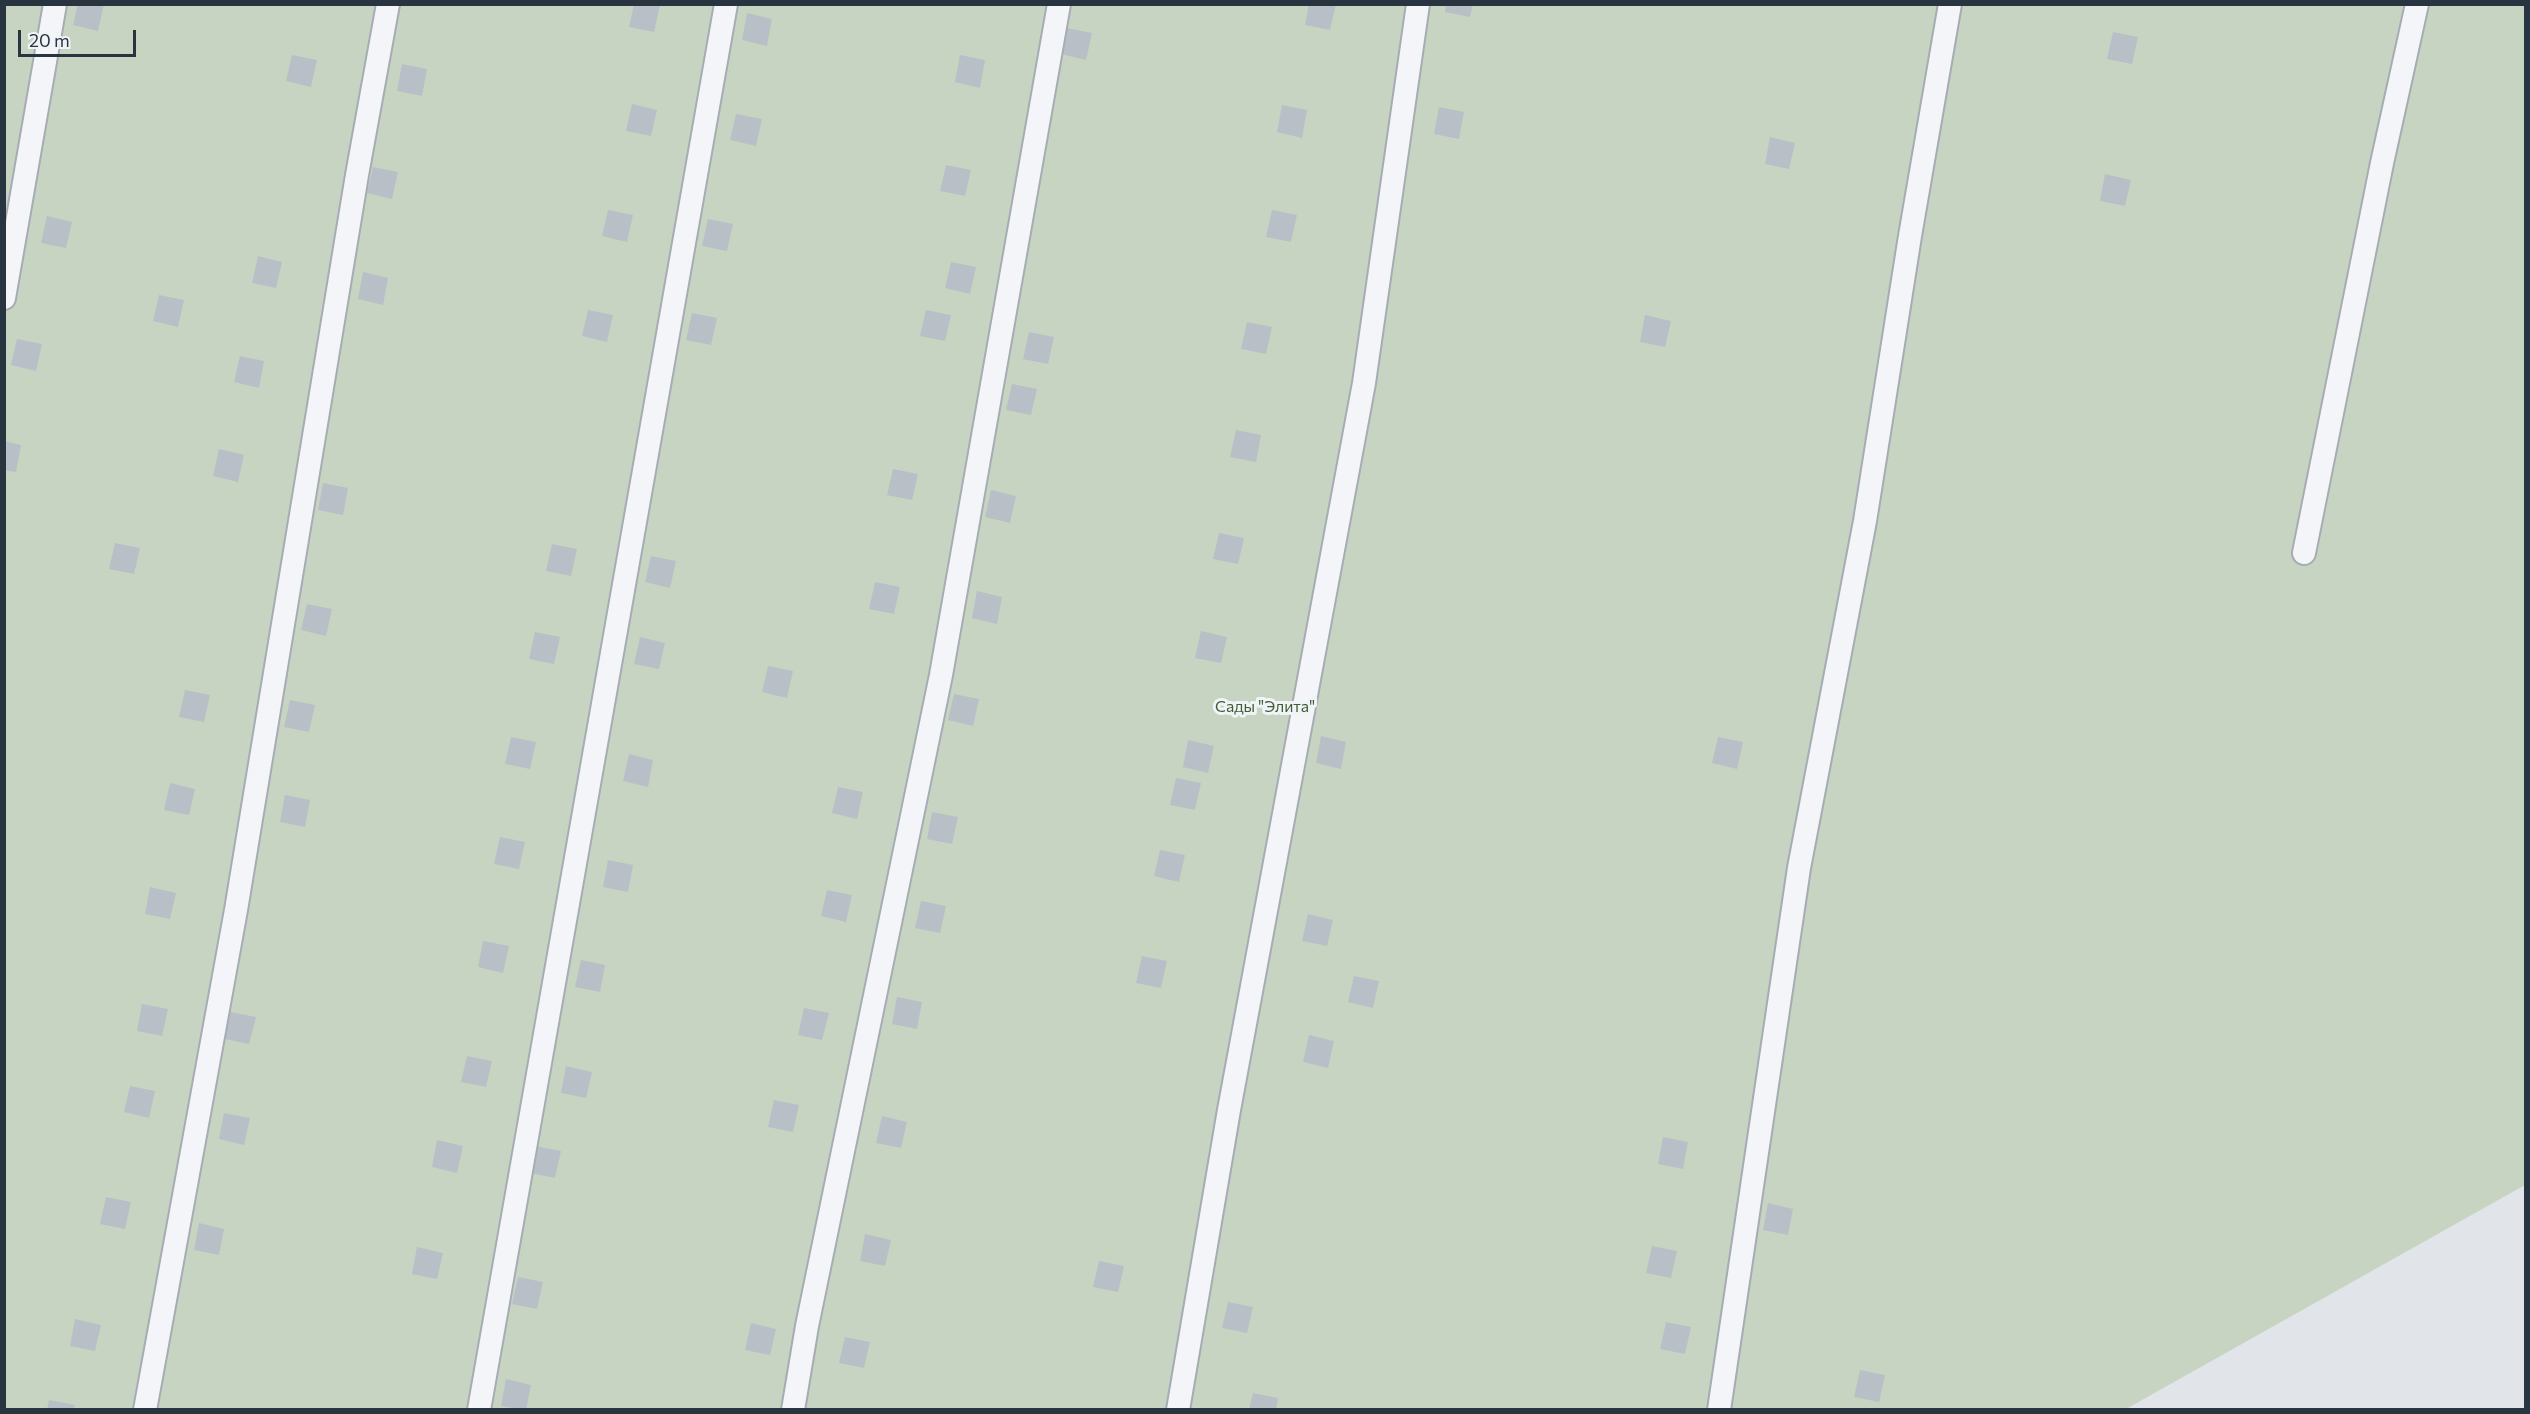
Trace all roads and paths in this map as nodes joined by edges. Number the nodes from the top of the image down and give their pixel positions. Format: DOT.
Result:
graph roads {
  1 [pos="55,4"];
  2 [pos="388,4"];
  3 [pos="726,4"];
  4 [pos="1059,4"];
  5 [pos="1418,4"];
  6 [pos="1950,4"];
  7 [pos="2417,4"];
  8 [pos="4,298"];
  9 [pos="2304,553"];
  10 [pos="145,1410"];
  11 [pos="480,1410"];
  12 [pos="793,1410"];
  13 [pos="1178,1410"];
  14 [pos="1719,1410"];
  1 -- 8 [label="lane"];
  2 -- 10 [label="lane"];
  3 -- 11 [label="lane"];
  4 -- 12 [label="lane"];
  5 -- 13 [label="lane"];
  6 -- 14 [label="lane"];
  7 -- 9 [label="lane"];
}
